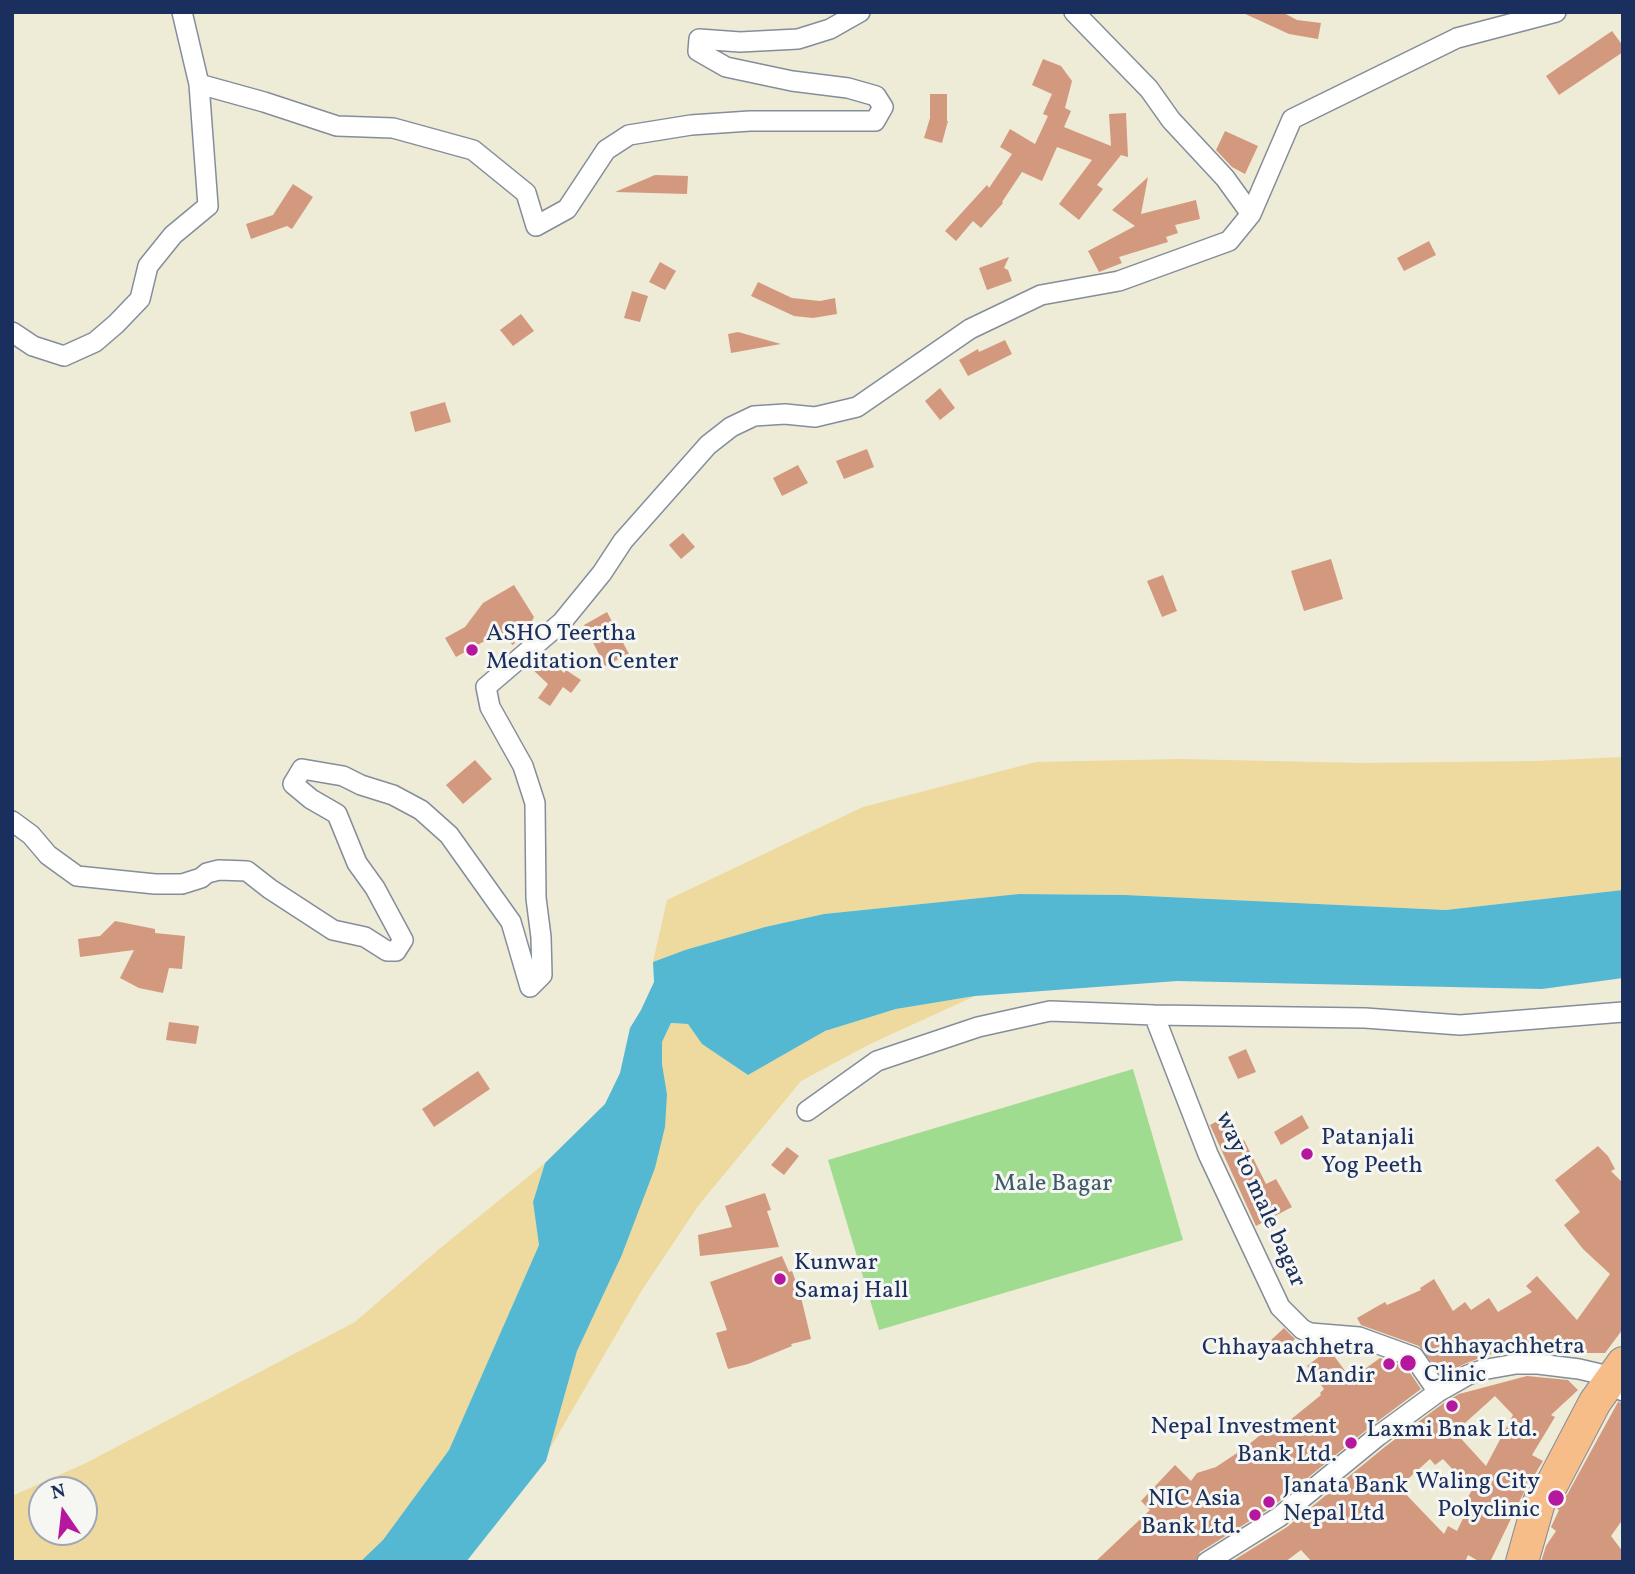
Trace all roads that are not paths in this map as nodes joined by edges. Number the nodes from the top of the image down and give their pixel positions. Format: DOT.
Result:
graph roads {
  1 [pos="182,12"];
  2 [pos="860,12"];
  3 [pos="1074,12"];
  4 [pos="1556,12"];
  5 [pos="199,85"];
  6 [pos="1251,214"];
  7 [pos="12,332"];
  8 [pos="12,821"];
  9 [pos="1623,1012"];
  10 [pos="1154,1015"];
  11 [pos="807,1111"];
  12 [pos="1620,1377"];
  13 [pos="1438,1392"];
  14 [pos="1207,1562"];
  15 [pos="1522,1562"];
  1 -- 5 [label="street"];
  2 -- 5 [label="street"];
  3 -- 6 [label="street"];
  4 -- 6 [label="street"];
  5 -- 7 [label="street"];
  6 -- 8 [label="street"];
  9 -- 10 [label="street"];
  10 -- 11 [label="street"];
  10 -- 13 [label="street, way to male bagar"];
  12 -- 13 [label="street"];
  12 -- 15 [label="highway"];
  13 -- 14 [label="street"];
}
